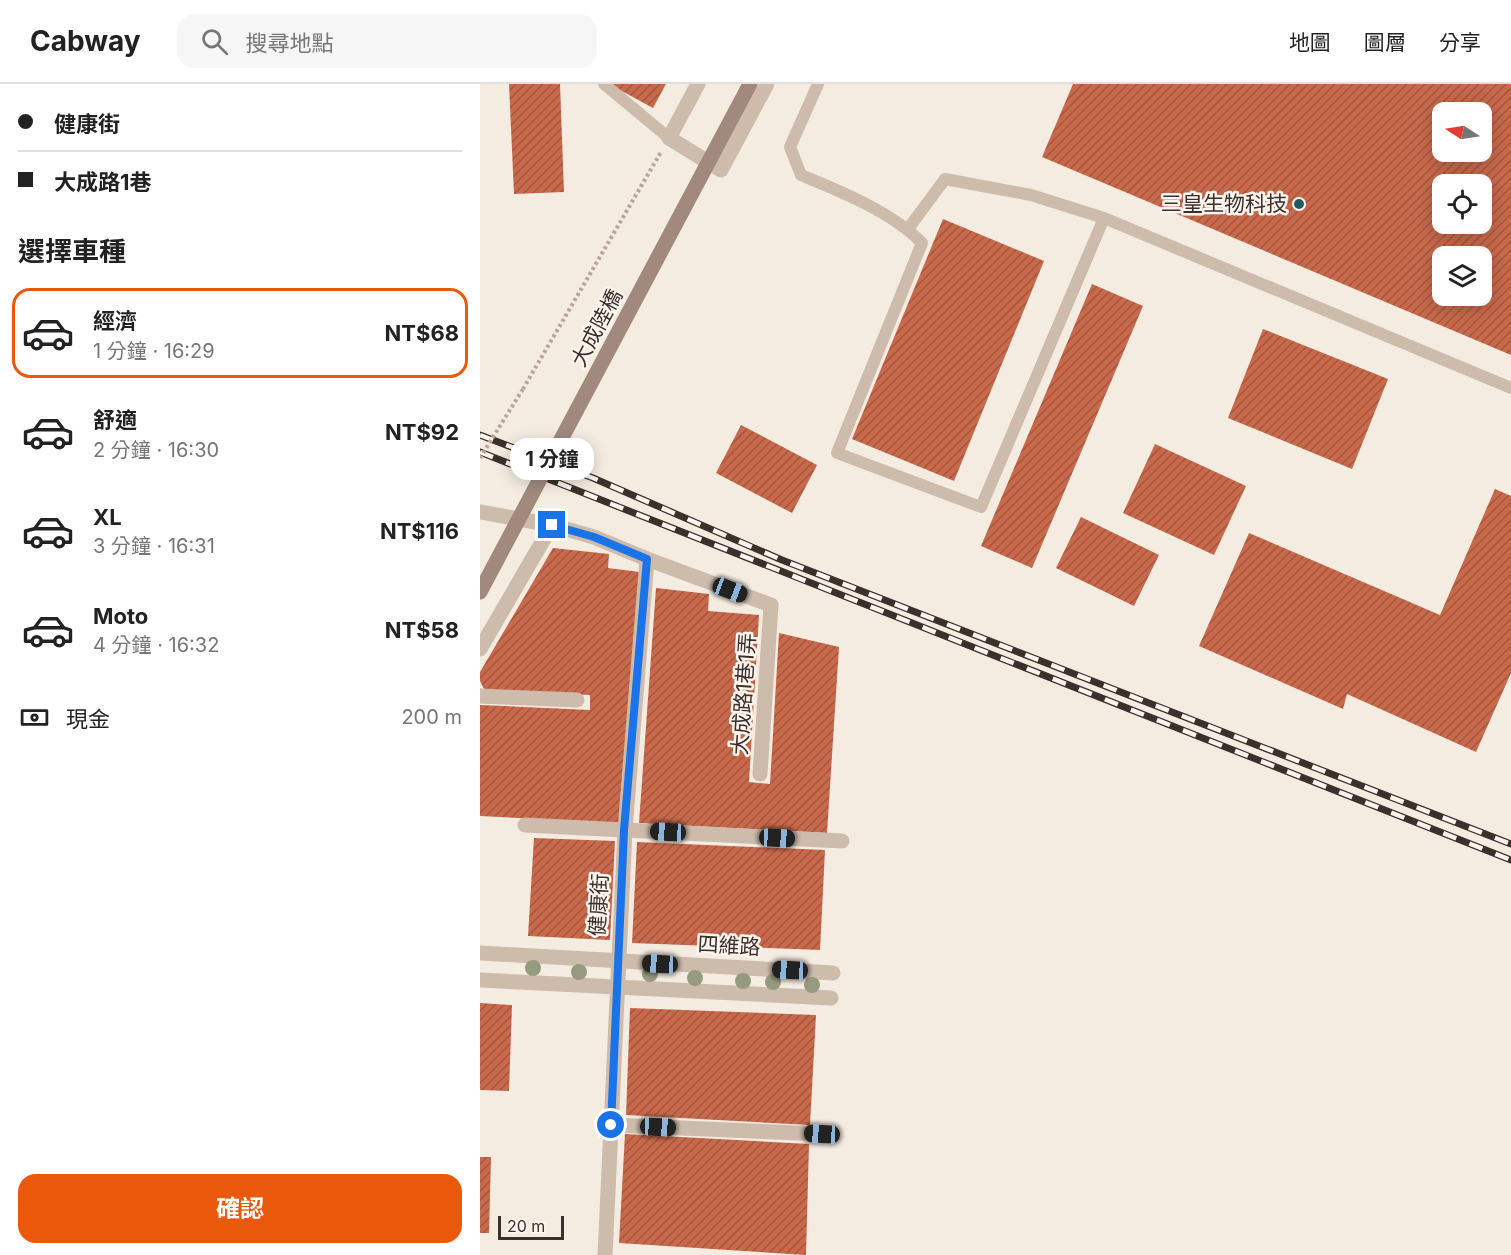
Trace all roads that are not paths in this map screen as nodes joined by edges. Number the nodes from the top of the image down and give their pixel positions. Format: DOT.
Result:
graph roads {
  1 [pos="604,84"];
  2 [pos="698,84"];
  3 [pos="750,84"];
  4 [pos="767,84"];
  5 [pos="818,84"];
  6 [pos="669,138"];
  7 [pos="1104,218"];
  8 [pos="908,229"];
  9 [pos="1511,388"];
  10 [pos="480,512"];
  11 [pos="552,525"];
  12 [pos="647,559"];
  13 [pos="480,592"];
  14 [pos="480,649"];
  15 [pos="480,696"];
  16 [pos="578,700"];
  17 [pos="760,774"];
  18 [pos="525,825"];
  19 [pos="624,830"];
  20 [pos="842,841"];
  21 [pos="480,953"];
  22 [pos="617,962"];
  23 [pos="833,973"];
  24 [pos="480,980"];
  25 [pos="616,987"];
  26 [pos="831,998"];
  27 [pos="611,1125"];
  28 [pos="822,1134"];
  29 [pos="604,1255"];
  1 -- 6 [label="lane"];
  2 -- 6 [label="street"];
  3 -- 13 [label="main road, 大成陸橋, bridge"];
  4 -- 6 [label="street"];
  5 -- 8 [label="lane"];
  7 -- 8 [label="lane"];
  7 -- 8 [label="lane"];
  7 -- 9 [label="lane"];
  10 -- 11 [label="street"];
  11 -- 12 [label="street"];
  11 -- 14 [label="street"];
  12 -- 17 [label="street, 大成路1巷1弄"];
  12 -- 19 [label="street, 健康街"];
  15 -- 16 [label="street"];
  18 -- 19 [label="street"];
  19 -- 20 [label="street"];
  19 -- 22 [label="street, 健康街"];
  21 -- 22 [label="street, 四維路"];
  22 -- 23 [label="street, 四維路"];
  22 -- 25 [label="street, 健康街"];
  24 -- 25 [label="street"];
  25 -- 26 [label="street"];
  25 -- 27 [label="street, 健康街"];
  27 -- 28 [label="street"];
  27 -- 29 [label="street, 健康街"];
}
